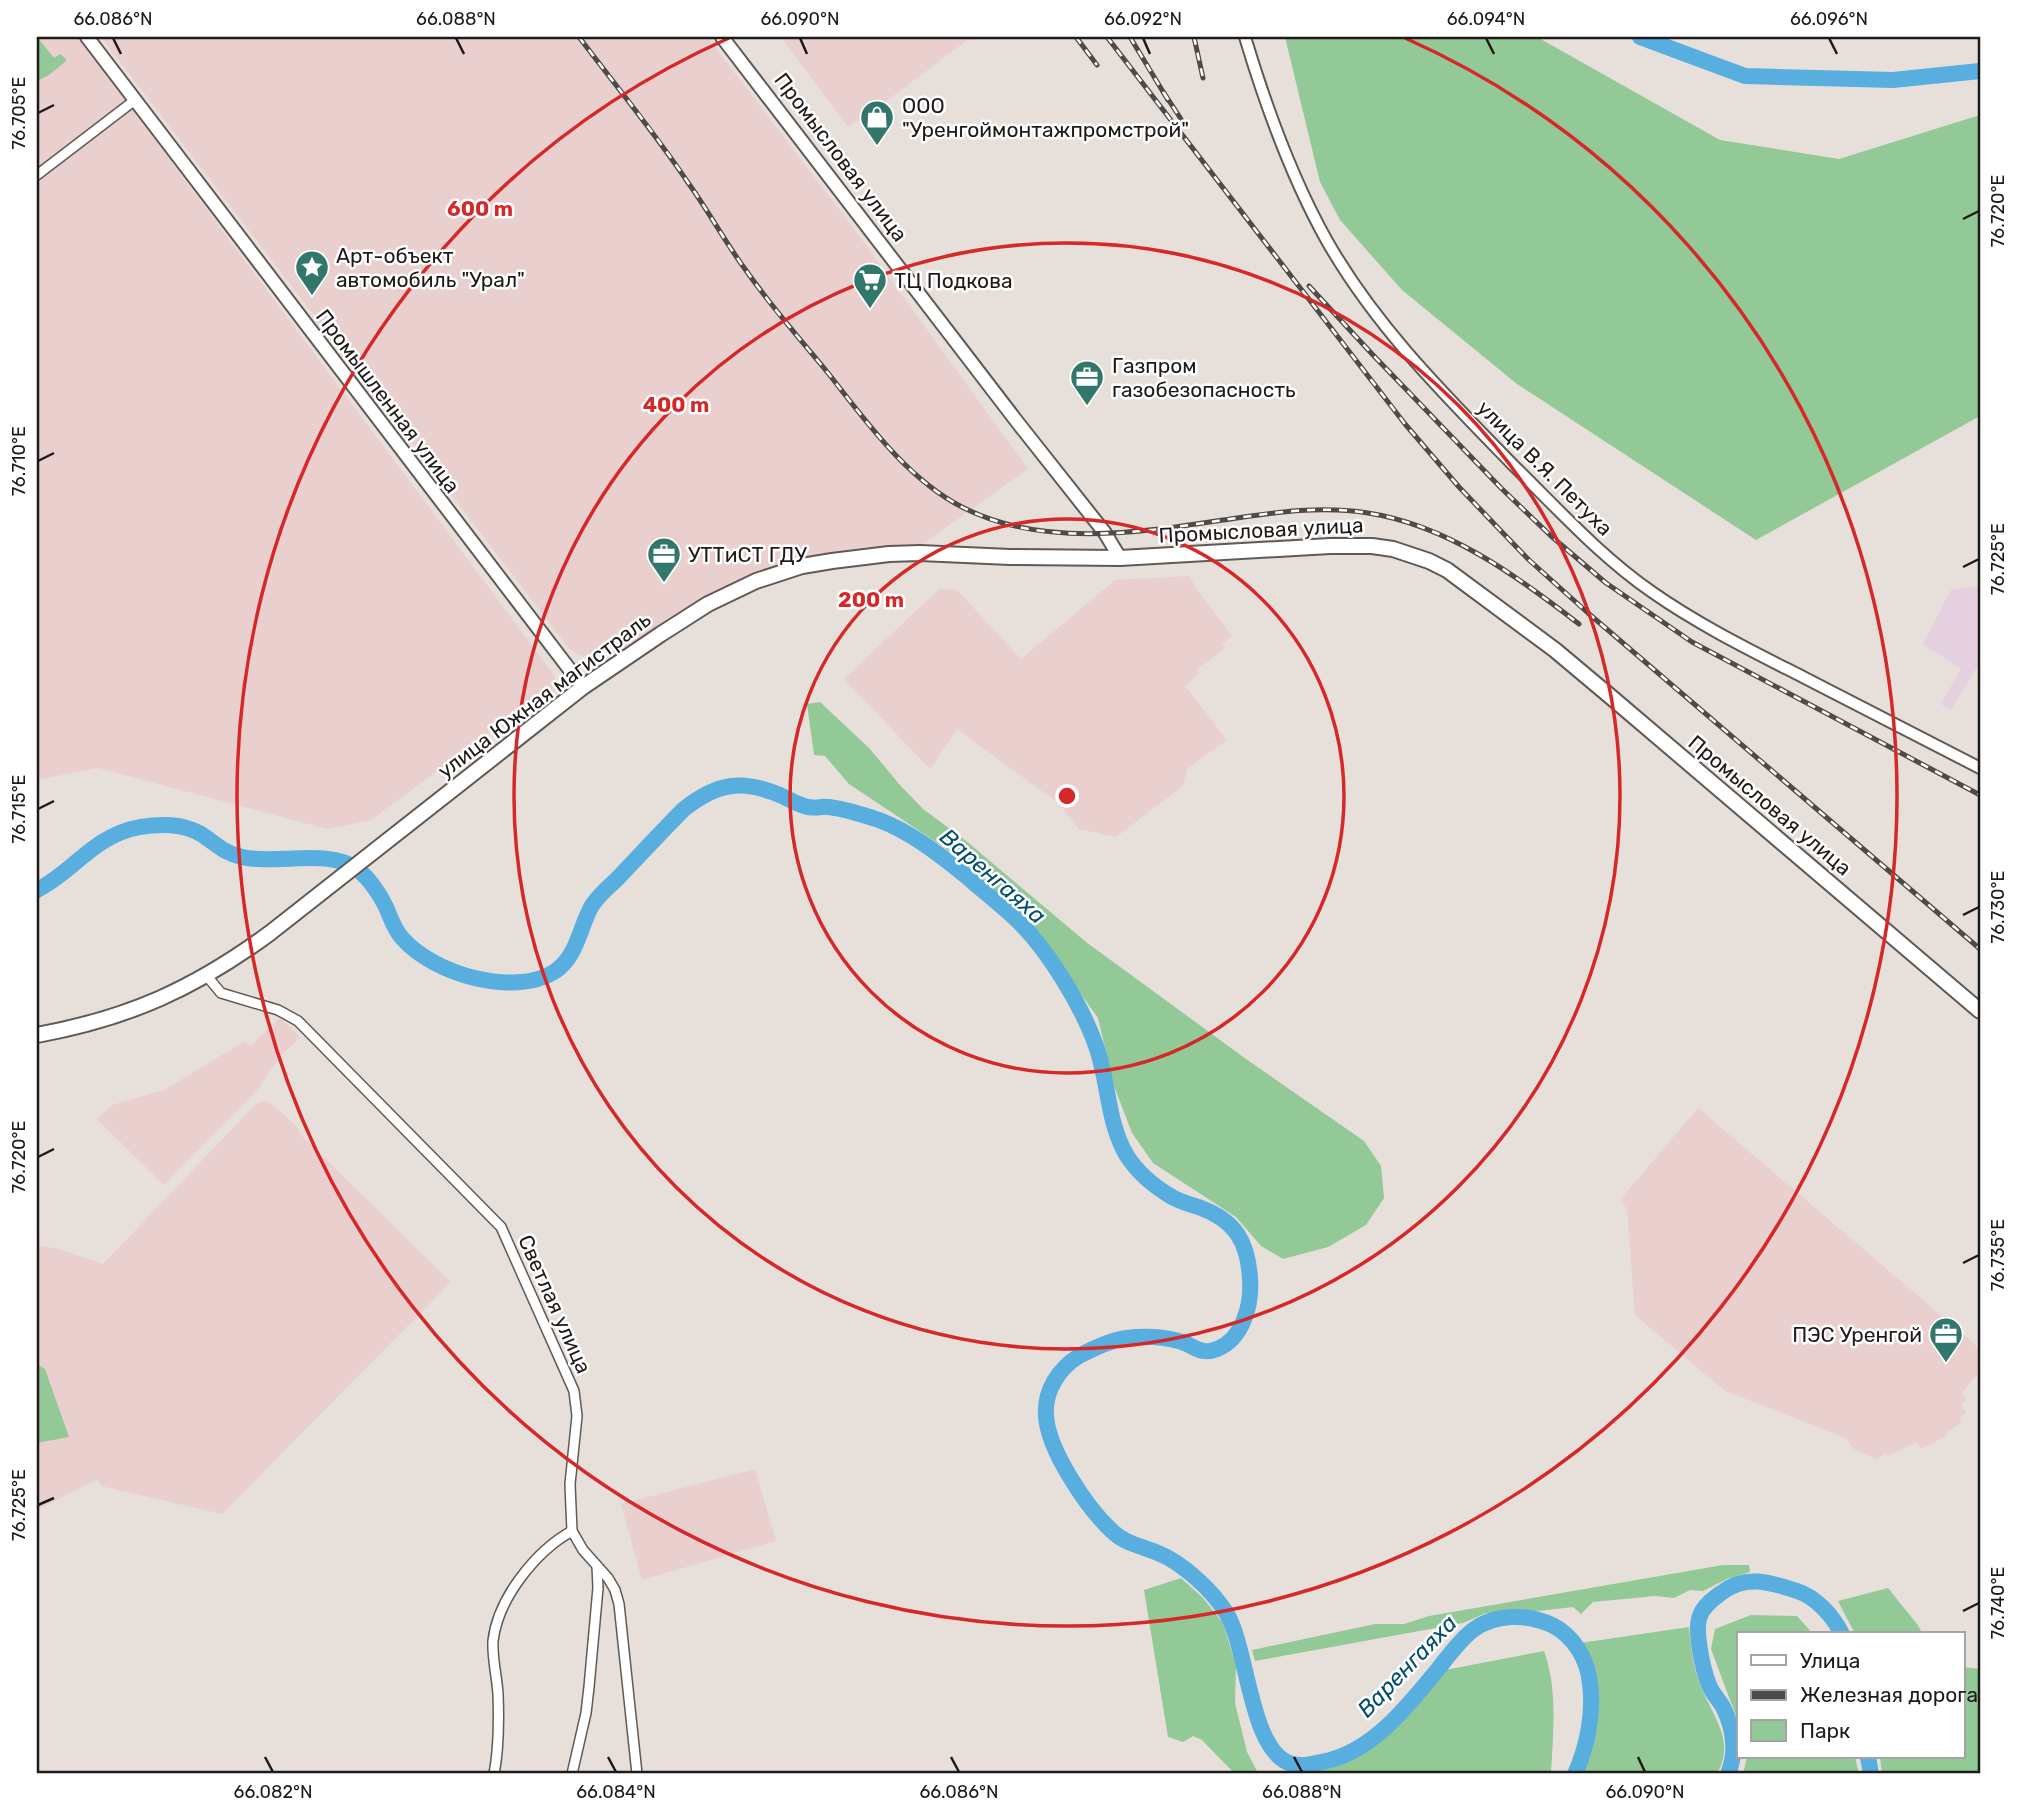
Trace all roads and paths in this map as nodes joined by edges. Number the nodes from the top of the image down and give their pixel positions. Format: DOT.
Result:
graph roads {
  1 [pos="87,37"];
  2 [pos="722,37"];
  3 [pos="1245,37"];
  4 [pos="135,100"];
  5 [pos="37,175"];
  6 [pos="1120,558"];
  7 [pos="583,687"];
  8 [pos="1980,768"];
  9 [pos="206,975"];
  10 [pos="1980,1011"];
  11 [pos="37,1035"];
  12 [pos="572,1531"];
  13 [pos="597,1566"];
  14 [pos="494,1774"];
  15 [pos="572,1774"];
  16 [pos="637,1774"];
  1 -- 4 [label="main road, Промышленная улица"];
  2 -- 6 [label="main road, Промысловая улица"];
  3 -- 8 [label="street, улица В.Я. Петуха"];
  4 -- 5 [label="street"];
  4 -- 7 [label="main road, Промышленная улица"];
  6 -- 7 [label="highway, улица Южная магистраль"];
  6 -- 10 [label="highway, Промысловая улица"];
  7 -- 9 [label="highway, улица Южная магистраль"];
  9 -- 11 [label="highway"];
  9 -- 12 [label="street, Светлая улица"];
  12 -- 13 [label="street"];
  12 -- 14 [label="street"];
  13 -- 15 [label="street"];
  13 -- 16 [label="street"];
}
